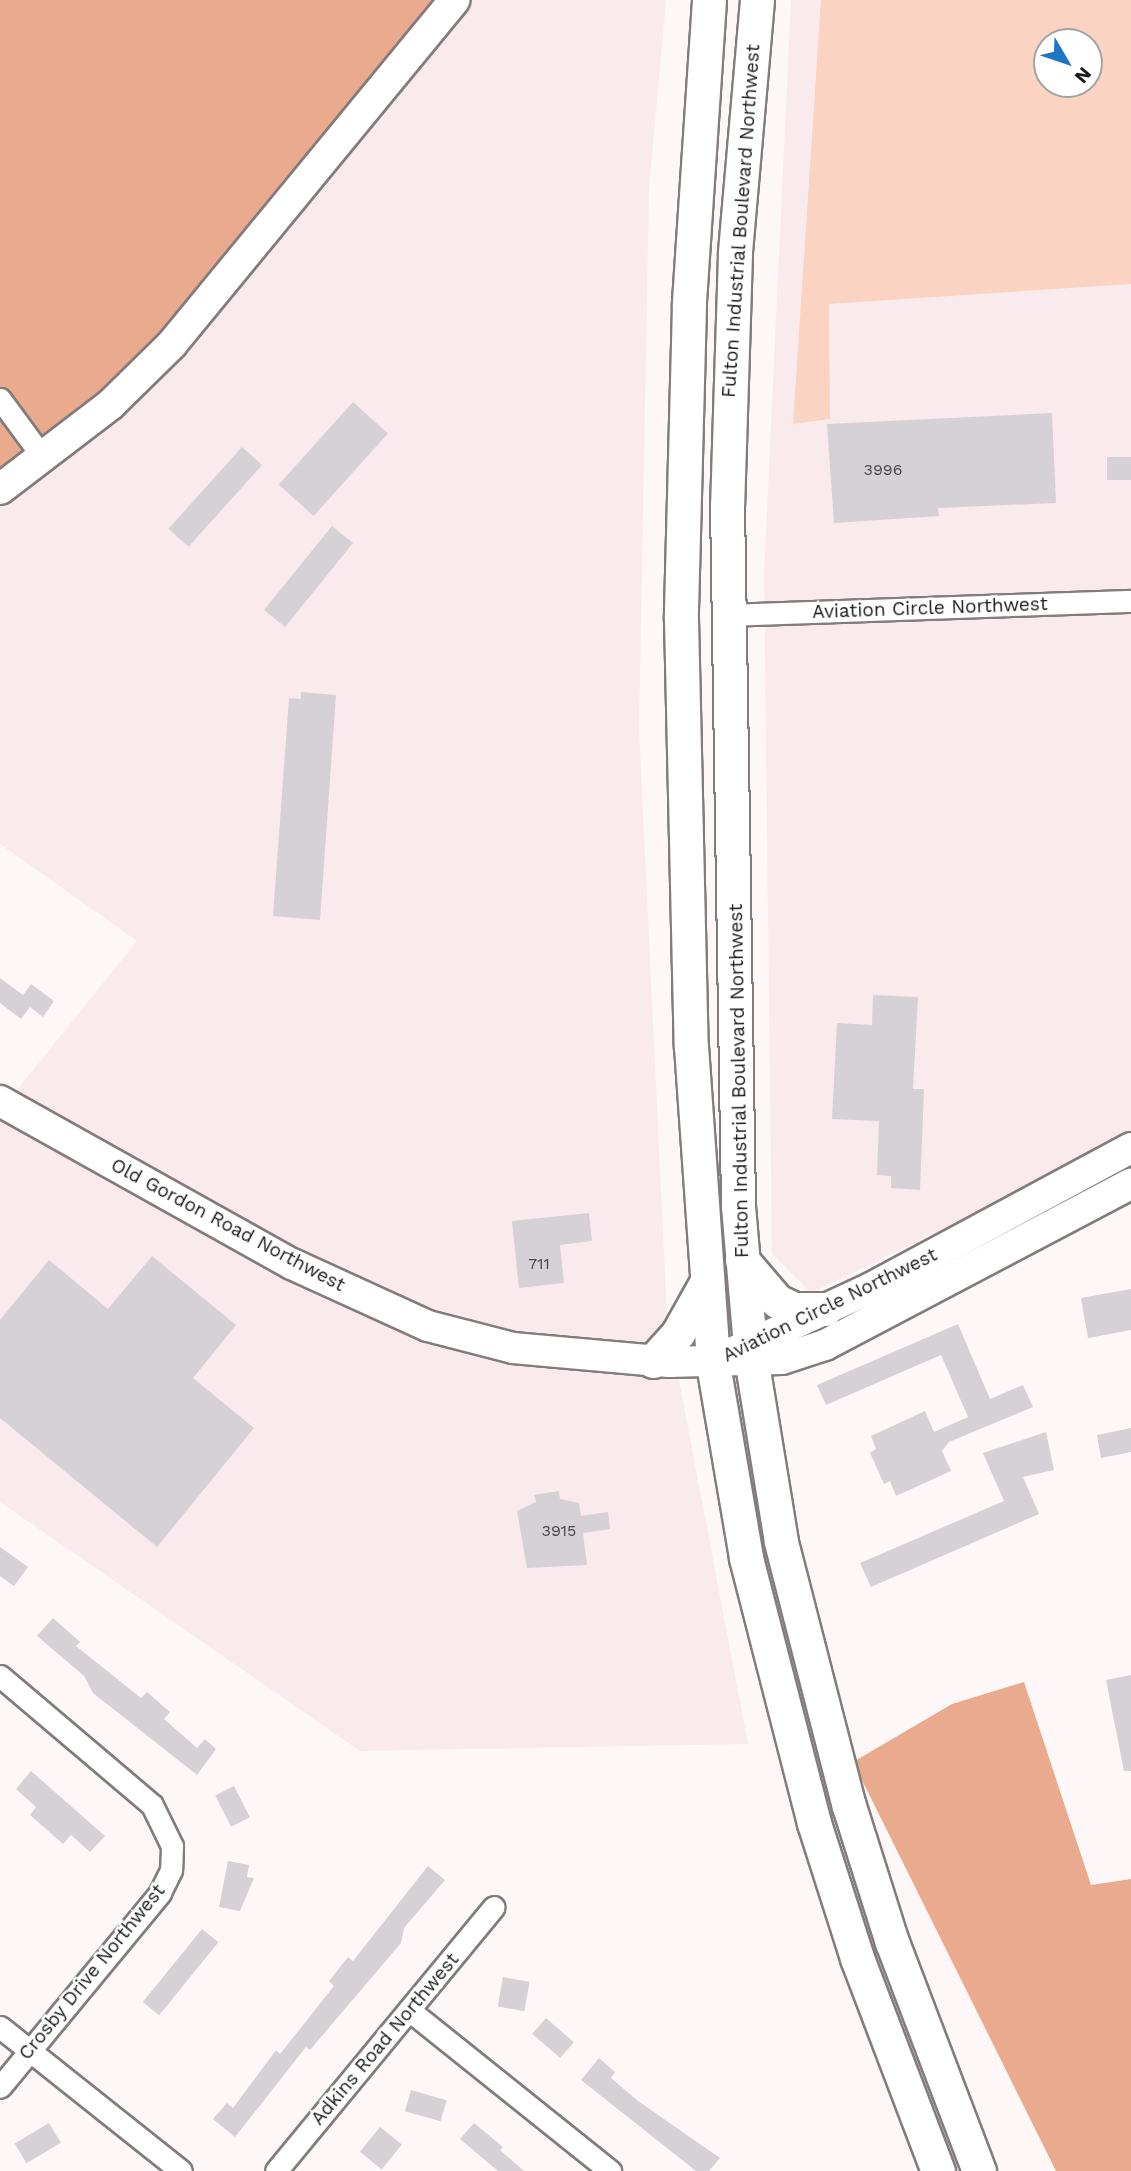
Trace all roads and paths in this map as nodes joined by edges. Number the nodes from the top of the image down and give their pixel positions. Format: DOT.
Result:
graph roads {
  1 [pos="455,0"];
  2 [pos="709,0"];
  3 [pos="757,0"];
  4 [pos="0,399"];
  5 [pos="44,459"];
  6 [pos="0,489"];
  7 [pos="1131,601"];
  8 [pos="729,615"];
  9 [pos="0,1101"];
  10 [pos="1131,1148"];
  11 [pos="1131,1184"];
  12 [pos="743,1260"];
  13 [pos="706,1283"];
  14 [pos="825,1309"];
  15 [pos="750,1351"];
  16 [pos="653,1361"];
  17 [pos="713,1364"];
  18 [pos="0,1676"];
  19 [pos="494,1907"];
  20 [pos="409,2010"];
  21 [pos="0,2027"];
  22 [pos="30,2051"];
  23 [pos="0,2087"];
  24 [pos="181,2171"];
  25 [pos="276,2171"];
  26 [pos="610,2171"];
  27 [pos="938,2171"];
  28 [pos="979,2171"];
  1 -- 5 [label="main road"];
  2 -- 13 [label="main road, Fulton Industrial Boulevard Northwest"];
  3 -- 8 [label="main road, Fulton Industrial Boulevard Northwest"];
  4 -- 5 [label="street"];
  5 -- 6 [label="main road"];
  7 -- 8 [label="street, Aviation Circle Northwest"];
  8 -- 12 [label="main road, Fulton Industrial Boulevard Northwest"];
  9 -- 16 [label="main road, Old Gordon Road Northwest"];
  10 -- 14 [label="main road, Aviation Circle Northwest"];
  11 -- 15 [label="main road, Aviation Circle Northwest"];
  12 -- 14 [label="main road"];
  12 -- 15 [label="main road, Fulton Industrial Boulevard Northwest"];
  13 -- 16 [label="main road"];
  13 -- 17 [label="main road, Fulton Industrial Boulevard Northwest"];
  14 -- 15 [label="main road, Aviation Circle Northwest"];
  15 -- 17 [label="main road, Aviation Circle Northwest"];
  15 -- 28 [label="main road, Fulton Industrial Boulevard Northwest"];
  16 -- 17 [label="main road, Old Gordon Road Northwest"];
  17 -- 27 [label="main road, Fulton Industrial Boulevard Northwest"];
  18 -- 22 [label="street, Crosby Drive Northwest"];
  19 -- 20 [label="street, Adkins Road Northwest"];
  20 -- 25 [label="street, Adkins Road Northwest"];
  20 -- 26 [label="street"];
  21 -- 22 [label="street"];
  22 -- 23 [label="street, Crosby Drive Northwest"];
  22 -- 24 [label="street"];
}
